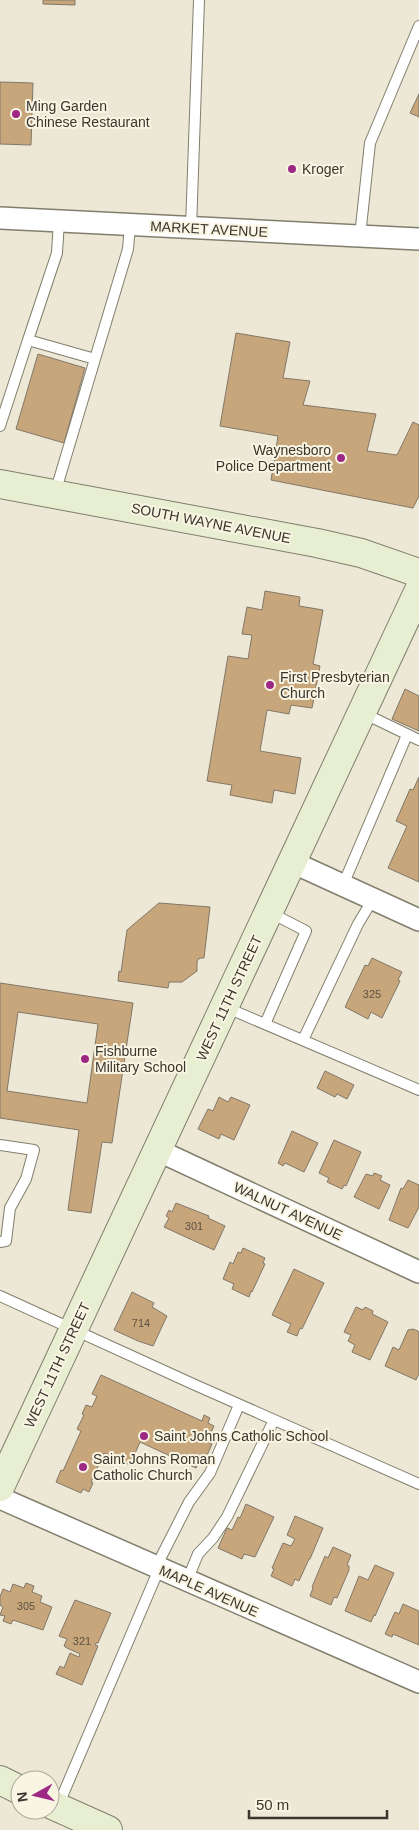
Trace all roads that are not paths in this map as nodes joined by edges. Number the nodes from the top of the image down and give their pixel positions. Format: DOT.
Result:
graph roads {
  1 [pos="199,0"];
  2 [pos="419,26"];
  3 [pos="0,218"];
  4 [pos="59,221"];
  5 [pos="130,224"];
  6 [pos="191,228"];
  7 [pos="360,236"];
  8 [pos="419,239"];
  9 [pos="28,340"];
  10 [pos="95,360"];
  11 [pos="0,426"];
  12 [pos="0,484"];
  13 [pos="55,494"];
  14 [pos="419,573"];
  15 [pos="419,590"];
  16 [pos="362,713"];
  17 [pos="407,735"];
  18 [pos="419,740"];
  19 [pos="292,862"];
  20 [pos="343,885"];
  21 [pos="373,899"];
  22 [pos="269,912"];
  23 [pos="419,920"];
  24 [pos="224,1007"];
  25 [pos="265,1024"];
  26 [pos="302,1040"];
  27 [pos="419,1090"];
  28 [pos="0,1145"];
  29 [pos="157,1150"];
  30 [pos="0,1242"];
  31 [pos="419,1272"];
  32 [pos="0,1296"];
  33 [pos="73,1331"];
  34 [pos="239,1405"];
  35 [pos="274,1420"];
  36 [pos="419,1484"];
  37 [pos="0,1487"];
  38 [pos="0,1498"];
  39 [pos="158,1568"];
  40 [pos="187,1581"];
  41 [pos="419,1682"];
  42 [pos="60,1791"];
  43 [pos="60,1808"];
  44 [pos="108,1830"];
  1 -- 6 [label="lane"];
  2 -- 7 [label="lane"];
  3 -- 4 [label="street, MARKET AVENUE"];
  4 -- 5 [label="street, MARKET AVENUE"];
  4 -- 9 [label="lane"];
  5 -- 6 [label="street, MARKET AVENUE"];
  5 -- 10 [label="lane"];
  6 -- 7 [label="street, MARKET AVENUE"];
  7 -- 8 [label="street, MARKET AVENUE"];
  9 -- 10 [label="lane"];
  9 -- 11 [label="lane"];
  10 -- 13 [label="lane"];
  12 -- 13 [label="street, SOUTH WAYNE AVENUE"];
  13 -- 14 [label="street, SOUTH WAYNE AVENUE"];
  15 -- 16 [label="street, WEST 11TH STREET"];
  16 -- 17 [label="lane"];
  16 -- 19 [label="street, WEST 11TH STREET"];
  17 -- 18 [label="lane"];
  17 -- 20 [label="lane"];
  19 -- 20 [label="street"];
  19 -- 22 [label="street, WEST 11TH STREET"];
  20 -- 21 [label="street"];
  21 -- 23 [label="street"];
  21 -- 26 [label="lane"];
  22 -- 24 [label="street, WEST 11TH STREET"];
  22 -- 25 [label="lane"];
  24 -- 25 [label="lane"];
  24 -- 29 [label="street, WEST 11TH STREET"];
  25 -- 26 [label="lane"];
  26 -- 27 [label="lane"];
  28 -- 30 [label="lane"];
  29 -- 31 [label="street, WALNUT AVENUE"];
  29 -- 33 [label="street, WEST 11TH STREET"];
  32 -- 33 [label="lane"];
  33 -- 34 [label="lane"];
  33 -- 37 [label="street, WEST 11TH STREET"];
  34 -- 35 [label="lane"];
  34 -- 39 [label="lane"];
  35 -- 36 [label="lane"];
  35 -- 40 [label="lane"];
  38 -- 39 [label="street, MAPLE AVENUE"];
  39 -- 40 [label="street, MAPLE AVENUE"];
  39 -- 42 [label="lane"];
  40 -- 41 [label="street, MAPLE AVENUE"];
  43 -- 44 [label="street"];
}
